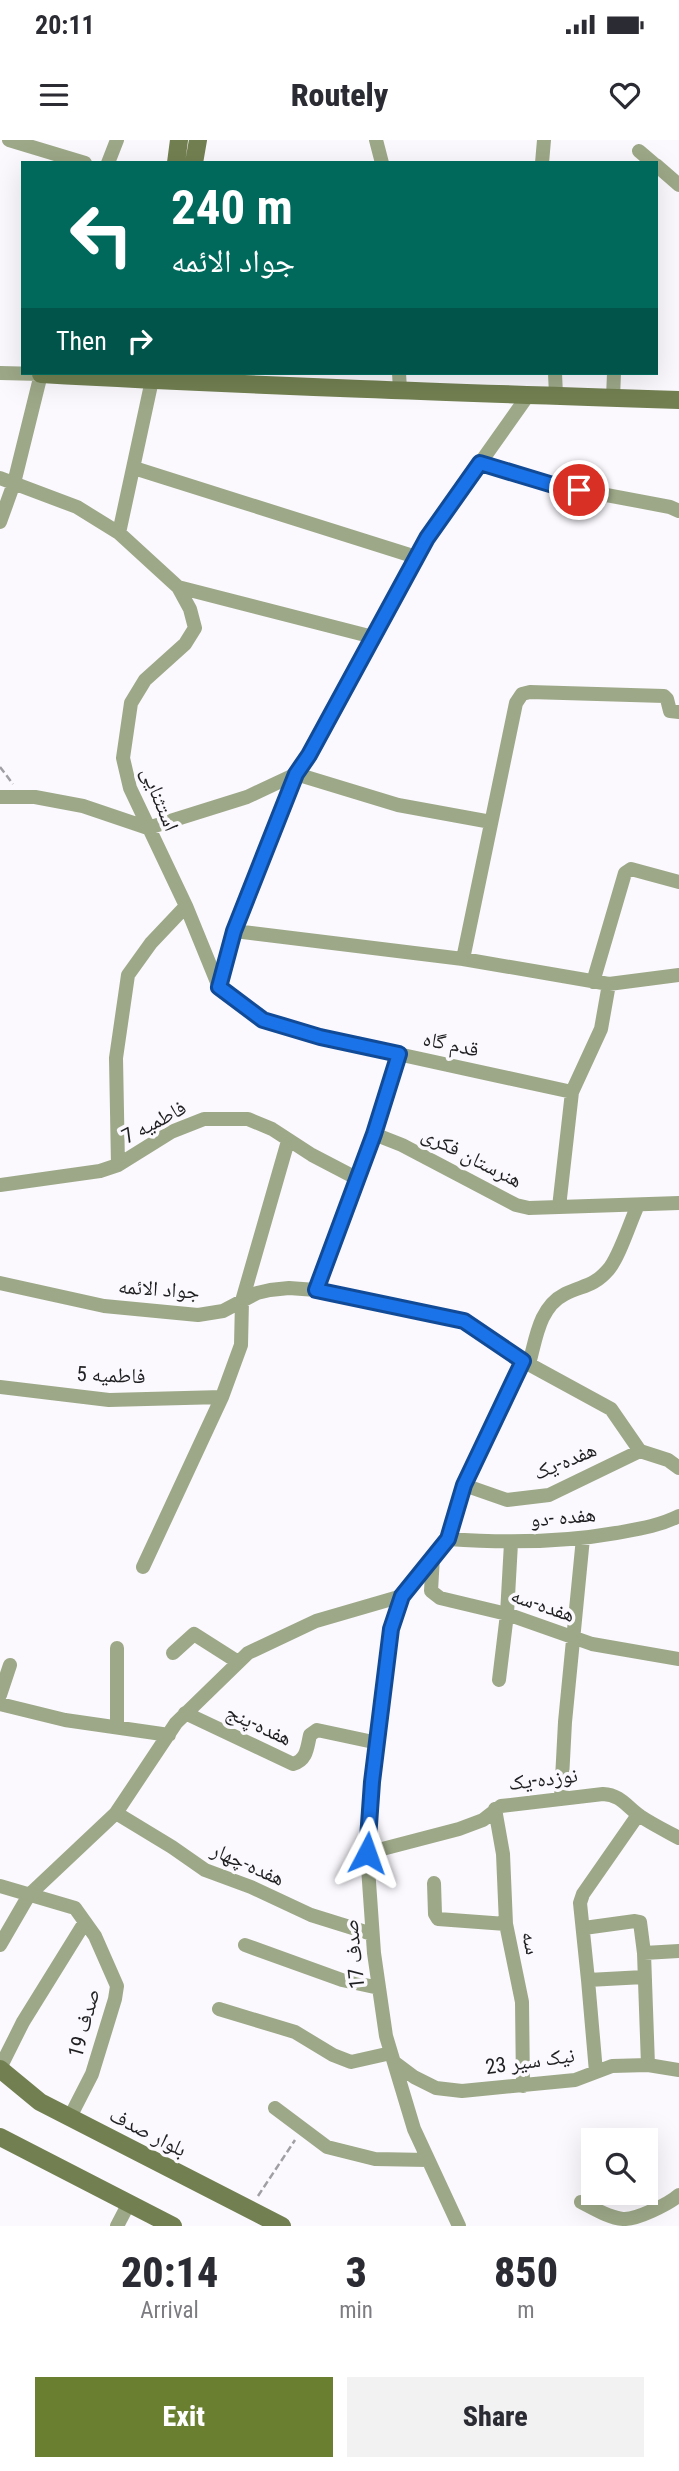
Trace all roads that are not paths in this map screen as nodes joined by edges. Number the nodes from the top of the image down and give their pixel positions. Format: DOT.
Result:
graph roads {
  1 [pos="9,140"];
  2 [pos="117,140"];
  3 [pos="179,140"];
  4 [pos="198,140"];
  5 [pos="376,140"];
  6 [pos="544,140"];
  7 [pos="47,145"];
  8 [pos="639,150"];
  9 [pos="81,161"];
  10 [pos="109,161"];
  11 [pos="176,161"];
  12 [pos="194,161"];
  13 [pos="381,161"];
  14 [pos="542,161"];
  15 [pos="652,161"];
  16 [pos="658,167"];
  17 [pos="679,185"];
  18 [pos="0,373"];
  19 [pos="21,374"];
  20 [pos="41,375"];
  21 [pos="80,375"];
  22 [pos="555,375"];
  23 [pos="614,375"];
  24 [pos="159,377"];
  25 [pos="294,379"];
  26 [pos="400,381"];
  27 [pos="529,394"];
  28 [pos="556,396"];
  29 [pos="613,398"];
  30 [pos="679,400"];
  31 [pos="480,463"];
  32 [pos="134,468"];
  33 [pos="7,481"];
  34 [pos="679,511"];
  35 [pos="0,522"];
  36 [pos="119,533"];
  37 [pos="416,557"];
  38 [pos="178,587"];
  39 [pos="373,637"];
  40 [pos="679,712"];
  41 [pos="296,774"];
  42 [pos="0,797"];
  43 [pos="491,822"];
  44 [pos="148,828"];
  45 [pos="679,883"];
  46 [pos="186,906"];
  47 [pos="234,931"];
  48 [pos="463,959"];
  49 [pos="679,975"];
  50 [pos="593,982"];
  51 [pos="609,984"];
  52 [pos="219,987"];
  53 [pos="399,1054"];
  54 [pos="572,1092"];
  55 [pos="374,1134"];
  56 [pos="288,1141"];
  57 [pos="118,1165"];
  58 [pos="358,1179"];
  59 [pos="0,1185"];
  60 [pos="679,1203"];
  61 [pos="638,1205"];
  62 [pos="559,1207"];
  63 [pos="0,1283"];
  64 [pos="316,1290"];
  65 [pos="242,1301"];
  66 [pos="526,1363"];
  67 [pos="0,1387"];
  68 [pos="222,1396"];
  69 [pos="640,1451"];
  70 [pos="679,1468"];
  71 [pos="464,1485"];
  72 [pos="679,1516"];
  73 [pos="583,1538"];
  74 [pos="448,1539"];
  75 [pos="511,1543"];
  76 [pos="433,1556"];
  77 [pos="143,1566"];
  78 [pos="402,1596"];
  79 [pos="507,1614"];
  80 [pos="575,1638"];
  81 [pos="117,1648"];
  82 [pos="173,1653"];
  83 [pos="679,1660"];
  84 [pos="238,1662"];
  85 [pos="10,1665"];
  86 [pos="499,1680"];
  87 [pos="0,1695"];
  88 [pos="0,1704"];
  89 [pos="185,1713"];
  90 [pos="117,1727"];
  91 [pos="169,1735"];
  92 [pos="378,1743"];
  93 [pos="561,1798"];
  94 [pos="495,1809"];
  95 [pos="116,1813"];
  96 [pos="638,1815"];
  97 [pos="679,1838"];
  98 [pos="367,1853"];
  99 [pos="434,1884"];
  100 [pos="0,1886"];
  101 [pos="29,1895"];
  102 [pos="85,1922"];
  103 [pos="506,1924"];
  104 [pos="584,1928"];
  105 [pos="372,1934"];
  106 [pos="0,1945"];
  107 [pos="245,1945"];
  108 [pos="679,1951"];
  109 [pos="644,1953"];
  110 [pos="644,1977"];
  111 [pos="588,1980"];
  112 [pos="379,1988"];
  113 [pos="219,2009"];
  114 [pos="392,2057"];
  115 [pos="648,2065"];
  116 [pos="0,2068"];
  117 [pos="679,2070"];
  118 [pos="596,2072"];
  119 [pos="523,2086"];
  120 [pos="275,2108"];
  121 [pos="70,2118"];
  122 [pos="0,2137"];
  123 [pos="428,2160"];
  124 [pos="679,2195"];
  125 [pos="129,2203"];
  126 [pos="588,2205"];
  127 [pos="117,2226"];
  128 [pos="173,2226"];
  129 [pos="282,2226"];
  130 [pos="459,2226"];
  1 -- 7 [label="street"];
  2 -- 10 [label="street"];
  3 -- 11 [label="street"];
  4 -- 12 [label="street"];
  5 -- 13 [label="street"];
  6 -- 14 [label="street"];
  7 -- 9 [label="street"];
  8 -- 15 [label="street"];
  16 -- 17 [label="street"];
  18 -- 19 [label="street"];
  20 -- 33 [label="street"];
  21 -- 24 [label="street"];
  22 -- 28 [label="street"];
  23 -- 29 [label="street"];
  24 -- 25 [label="street"];
  24 -- 32 [label="street"];
  25 -- 26 [label="street"];
  26 -- 27 [label="street"];
  27 -- 28 [label="street"];
  27 -- 31 [label="street"];
  28 -- 29 [label="street"];
  29 -- 30 [label="street"];
  31 -- 34 [label="street"];
  31 -- 37 [label="street"];
  32 -- 36 [label="street"];
  32 -- 37 [label="street"];
  33 -- 35 [label="street"];
  33 -- 36 [label="street, استثنایی"];
  36 -- 38 [label="street, استثنایی"];
  37 -- 39 [label="street"];
  38 -- 39 [label="street"];
  38 -- 44 [label="street, استثنایی"];
  39 -- 41 [label="street"];
  40 -- 43 [label="street"];
  41 -- 43 [label="street"];
  41 -- 44 [label="street"];
  41 -- 47 [label="street"];
  42 -- 44 [label="street"];
  43 -- 48 [label="street"];
  44 -- 46 [label="street, استثنایی"];
  45 -- 50 [label="street"];
  46 -- 52 [label="street, استثنایی"];
  46 -- 57 [label="street"];
  47 -- 48 [label="street"];
  47 -- 52 [label="street"];
  48 -- 50 [label="street"];
  49 -- 51 [label="street"];
  50 -- 51 [label="street"];
  51 -- 54 [label="street"];
  52 -- 53 [label="street, قدم گاه"];
  53 -- 54 [label="street, قدم گاه"];
  53 -- 55 [label="street"];
  54 -- 62 [label="street"];
  55 -- 58 [label="street"];
  55 -- 62 [label="street, هنرستان فکری"];
  56 -- 57 [label="street, فاطمیه 7"];
  56 -- 58 [label="street, فاطمیه 7"];
  56 -- 65 [label="street"];
  57 -- 59 [label="street, فاطمیه 7"];
  58 -- 64 [label="street"];
  60 -- 61 [label="street, هنرستان فکری"];
  61 -- 62 [label="street, هنرستان فکری"];
  61 -- 66 [label="street, صدف 17"];
  63 -- 65 [label="street, جواد الائمه"];
  64 -- 65 [label="street, جواد الائمه"];
  64 -- 66 [label="street, جواد الائمه"];
  65 -- 68 [label="street"];
  66 -- 69 [label="street, جواد الائمه"];
  66 -- 71 [label="street, صدف 17"];
  67 -- 68 [label="street, فاطمیه 5"];
  68 -- 77 [label="street"];
  69 -- 70 [label="street"];
  69 -- 71 [label="street, هفده-یک"];
  71 -- 74 [label="street, صدف 17"];
  72 -- 73 [label="street, هفده -دو"];
  73 -- 75 [label="street, هفده -دو"];
  73 -- 80 [label="street"];
  74 -- 75 [label="street, هفده -دو"];
  74 -- 76 [label="street, صدف 17"];
  75 -- 79 [label="street"];
  76 -- 78 [label="street, صدف 17"];
  76 -- 79 [label="street, هفده-سه"];
  78 -- 84 [label="street"];
  78 -- 92 [label="street, صدف 17"];
  79 -- 80 [label="street, هفده-سه"];
  79 -- 86 [label="street"];
  80 -- 83 [label="street, هفده-سه"];
  80 -- 93 [label="street"];
  81 -- 90 [label="street"];
  82 -- 84 [label="street"];
  84 -- 89 [label="street"];
  85 -- 87 [label="street"];
  88 -- 90 [label="street"];
  89 -- 91 [label="street"];
  89 -- 92 [label="street, هفده-پنج"];
  90 -- 91 [label="street"];
  91 -- 95 [label="street"];
  92 -- 98 [label="street, صدف 17"];
  93 -- 94 [label="street, نوزده-یک"];
  93 -- 96 [label="street, نوزده-یک"];
  94 -- 98 [label="street, نوزده-یک"];
  94 -- 103 [label="street, سه"];
  95 -- 101 [label="street"];
  95 -- 105 [label="street, هفده-چهار"];
  96 -- 97 [label="street, نوزده-یک"];
  96 -- 104 [label="street"];
  98 -- 105 [label="street, صدف 17"];
  99 -- 103 [label="street"];
  100 -- 101 [label="street, صدف 19"];
  101 -- 102 [label="street, صدف 19"];
  101 -- 106 [label="street"];
  102 -- 116 [label="street"];
  102 -- 121 [label="street, صدف 19"];
  103 -- 119 [label="street, سه"];
  104 -- 109 [label="street"];
  104 -- 111 [label="street"];
  105 -- 112 [label="street, صدف 17"];
  107 -- 112 [label="street"];
  108 -- 109 [label="street"];
  109 -- 110 [label="street"];
  110 -- 111 [label="street"];
  110 -- 115 [label="street"];
  111 -- 118 [label="street"];
  112 -- 114 [label="street, صدف 17"];
  113 -- 114 [label="street"];
  114 -- 119 [label="street, نیک سیر 23"];
  114 -- 123 [label="street, صدف 17"];
  115 -- 117 [label="street, نیک سیر 23"];
  115 -- 118 [label="street, نیک سیر 23"];
  116 -- 121 [label="street, بلوار صدف"];
  118 -- 119 [label="street, نیک سیر 23"];
  120 -- 123 [label="street"];
  121 -- 129 [label="street, بلوار صدف"];
  122 -- 125 [label="street"];
  123 -- 130 [label="street, صدف 17"];
  124 -- 126 [label="street"];
  125 -- 127 [label="street"];
  125 -- 128 [label="street"];
}
